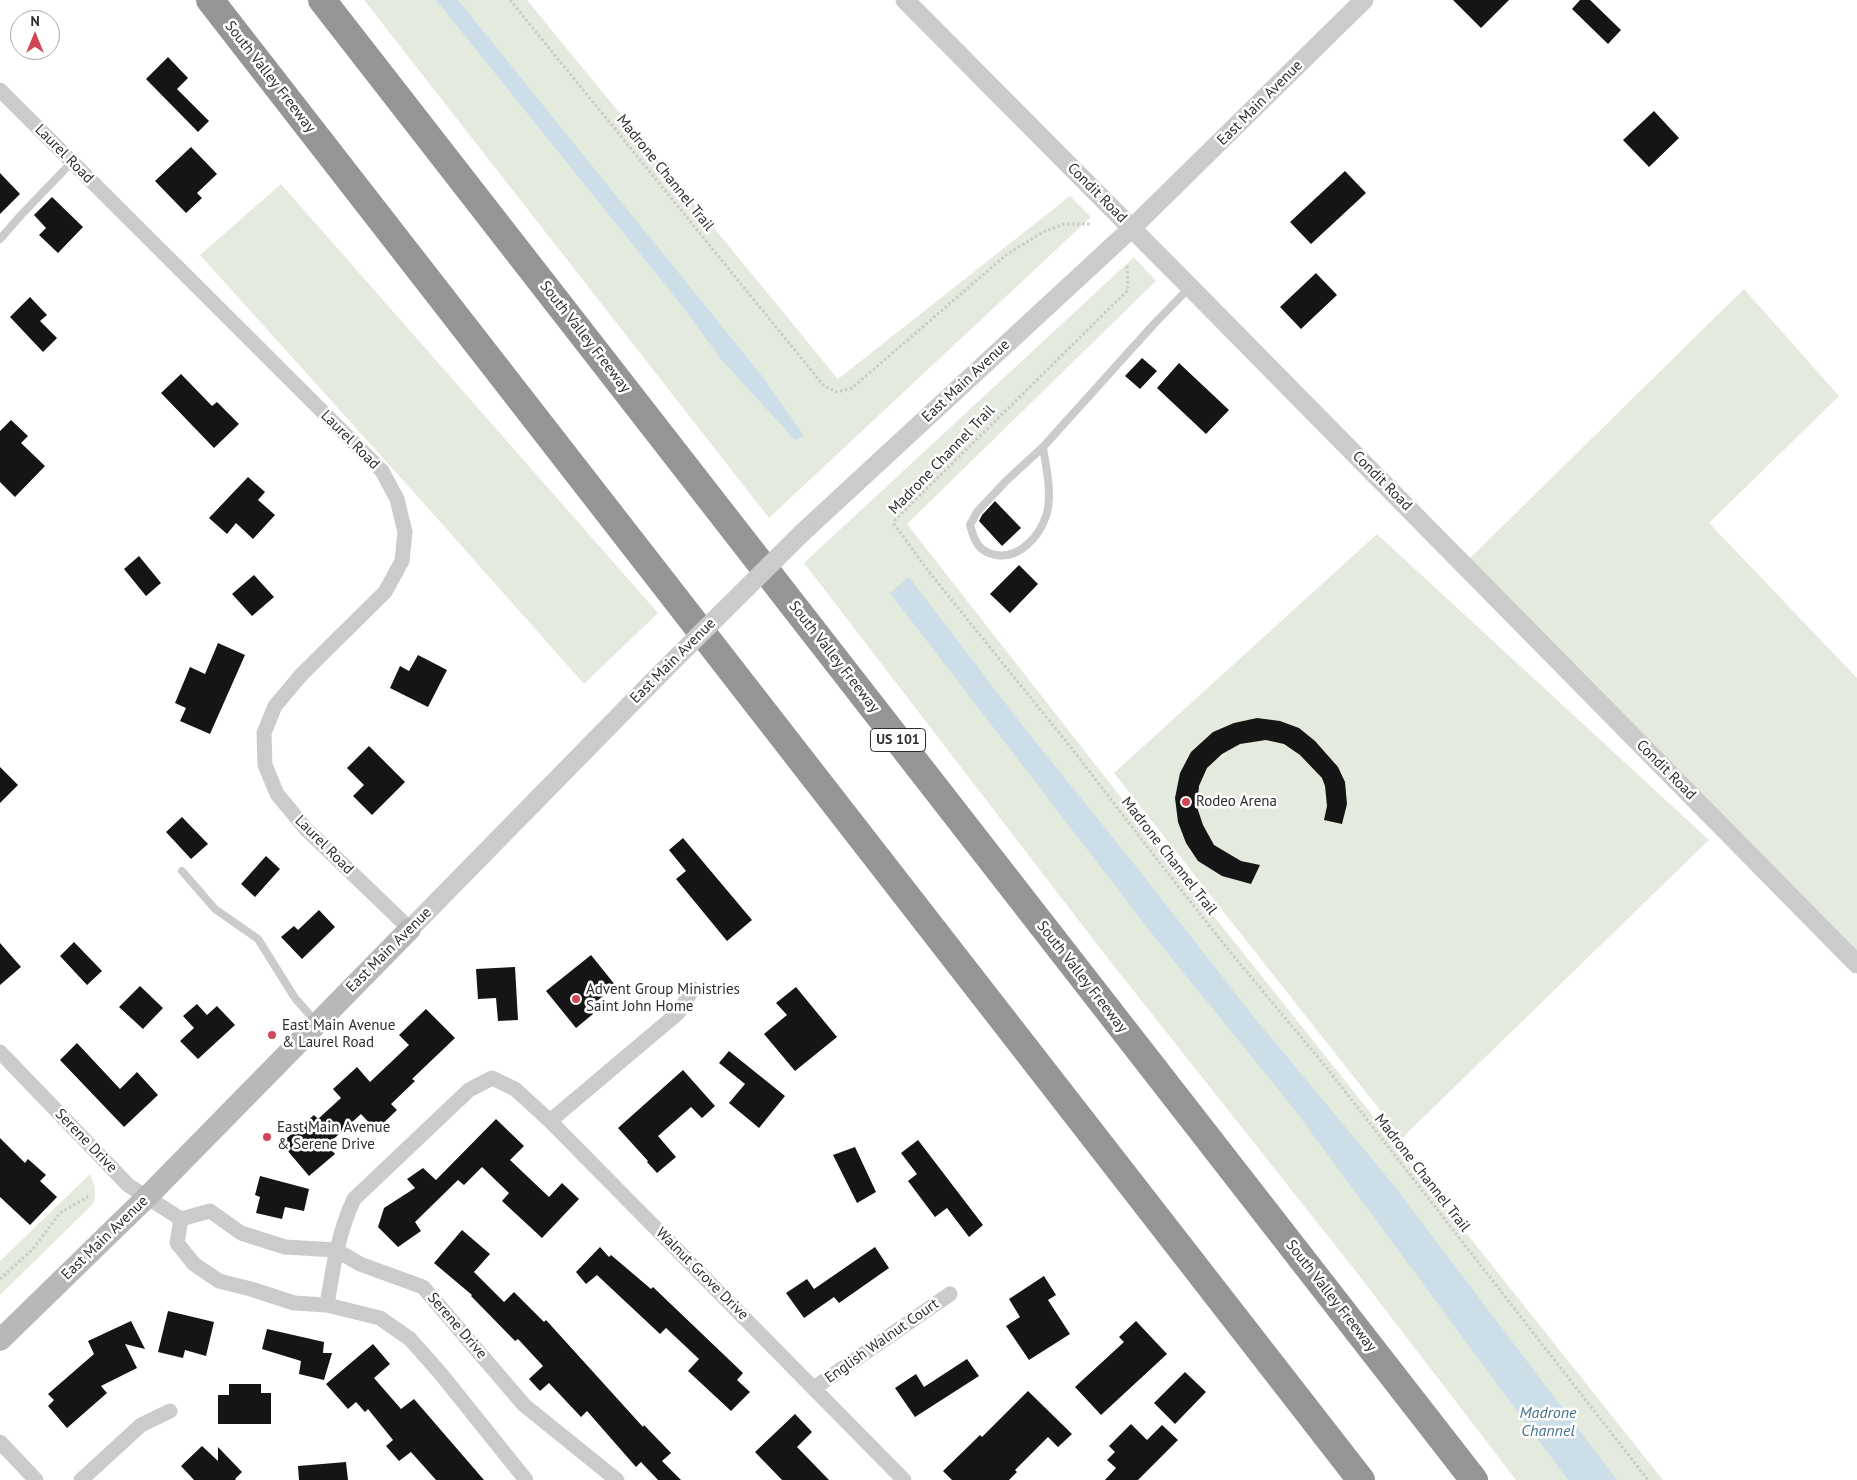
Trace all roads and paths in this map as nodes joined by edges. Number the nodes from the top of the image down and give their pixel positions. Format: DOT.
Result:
graph roads {
  1 [pos="210,0"];
  2 [pos="322,0"];
  3 [pos="510,0"];
  4 [pos="905,0"];
  5 [pos="1364,0"];
  6 [pos="0,90"];
  7 [pos="72,162"];
  8 [pos="1090,224"];
  9 [pos="1132,228"];
  10 [pos="0,239"];
  11 [pos="1127,266"];
  12 [pos="1190,287"];
  13 [pos="1043,447"];
  14 [pos="182,871"];
  15 [pos="410,929"];
  16 [pos="1857,964"];
  17 [pos="693,989"];
  18 [pos="317,1023"];
  19 [pos="0,1052"];
  20 [pos="550,1121"];
  21 [pos="89,1196"];
  22 [pos="147,1197"];
  23 [pos="181,1219"];
  24 [pos="336,1250"];
  25 [pos="0,1279"];
  26 [pos="950,1294"];
  27 [pos="327,1304"];
  28 [pos="0,1340"];
  29 [pos="814,1388"];
  30 [pos="170,1411"];
  31 [pos="0,1442"];
  32 [pos="36,1480"];
  33 [pos="81,1480"];
  34 [pos="526,1480"];
  35 [pos="617,1480"];
  36 [pos="904,1480"];
  37 [pos="1361,1480"];
  38 [pos="1474,1480"];
  39 [pos="1648,1480"];
  1 -- 37 [label="highway, South Valley Freeway"];
  2 -- 38 [label="highway, South Valley Freeway / US 101"];
  3 -- 8 [label="path, Madrone Channel Trail"];
  4 -- 9 [label="street, Condit Road"];
  5 -- 9 [label="street, East Main Avenue"];
  6 -- 7 [label="street, Laurel Road"];
  7 -- 10 [label="lane"];
  7 -- 15 [label="street, Laurel Road"];
  9 -- 12 [label="street, Condit Road"];
  9 -- 15 [label="street, East Main Avenue, bridge"];
  11 -- 39 [label="path, Madrone Channel Trail"];
  12 -- 13 [label="lane"];
  12 -- 16 [label="street, Condit Road"];
  13 -- 13 [label="lane"];
  14 -- 18 [label="lane"];
  15 -- 18 [label="main road, East Main Avenue"];
  17 -- 20 [label="street"];
  18 -- 22 [label="main road, East Main Avenue"];
  19 -- 22 [label="street, Serene Drive"];
  20 -- 24 [label="street, Walnut Grove Drive"];
  20 -- 29 [label="street, Walnut Grove Drive"];
  21 -- 25 [label="path"];
  22 -- 23 [label="street, Serene Drive"];
  22 -- 28 [label="main road, East Main Avenue"];
  23 -- 24 [label="street, Serene Drive"];
  23 -- 27 [label="street"];
  24 -- 27 [label="street"];
  24 -- 35 [label="street, Serene Drive"];
  26 -- 29 [label="street, English Walnut Court"];
  27 -- 34 [label="street"];
  29 -- 36 [label="street, Walnut Grove Drive"];
  30 -- 33 [label="street"];
  31 -- 32 [label="street"];
}
